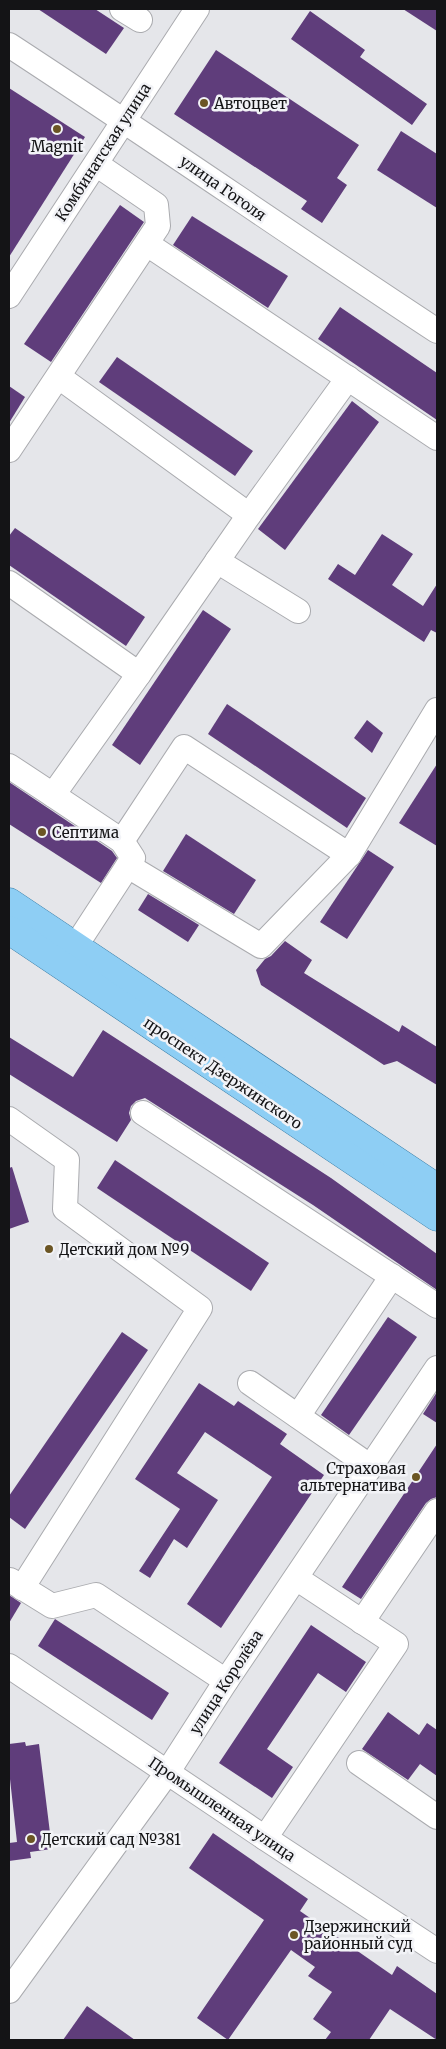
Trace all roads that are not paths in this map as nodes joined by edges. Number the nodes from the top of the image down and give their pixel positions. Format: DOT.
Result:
graph roads {
  1 [pos="197,9"];
  2 [pos="9,45"];
  3 [pos="124,120"];
  4 [pos="96,164"];
  5 [pos="147,244"];
  6 [pos="9,296"];
  7 [pos="437,331"];
  8 [pos="58,377"];
  9 [pos="348,378"];
  10 [pos="437,438"];
  11 [pos="9,450"];
  12 [pos="249,515"];
  13 [pos="217,561"];
  14 [pos="9,583"];
  15 [pos="298,611"];
  16 [pos="139,674"];
  17 [pos="437,710"];
  18 [pos="9,766"];
  19 [pos="53,795"];
  20 [pos="122,841"];
  21 [pos="349,855"];
  22 [pos="128,866"];
  23 [pos="9,902"];
  24 [pos="10,934"];
  25 [pos="75,947"];
  26 [pos="143,1113"];
  27 [pos="9,1118"];
  28 [pos="437,1188"];
  29 [pos="437,1217"];
  30 [pos="392,1276"];
  31 [pos="437,1306"];
  32 [pos="437,1368"];
  33 [pos="250,1383"];
  34 [pos="298,1416"];
  35 [pos="371,1467"];
  36 [pos="437,1511"];
  37 [pos="296,1578"];
  38 [pos="16,1583"];
  39 [pos="362,1622"];
  40 [pos="9,1666"];
  41 [pos="226,1681"];
  42 [pos="359,1763"];
  43 [pos="167,1773"];
  44 [pos="437,1817"];
  45 [pos="265,1838"];
  46 [pos="435,1946"];
  47 [pos="9,1991"];
  1 -- 3 [label="street, Комбинатская улица"];
  2 -- 3 [label="street, улица Гоголя"];
  3 -- 4 [label="street, Комбинатская улица"];
  3 -- 7 [label="street, улица Гоголя"];
  4 -- 5 [label="street"];
  4 -- 6 [label="street, Комбинатская улица"];
  5 -- 8 [label="street"];
  5 -- 9 [label="street"];
  8 -- 11 [label="street"];
  8 -- 12 [label="street"];
  9 -- 10 [label="street"];
  9 -- 12 [label="street"];
  12 -- 13 [label="street"];
  13 -- 15 [label="street"];
  13 -- 16 [label="street"];
  14 -- 16 [label="street"];
  16 -- 19 [label="street"];
  17 -- 21 [label="street"];
  18 -- 19 [label="street"];
  19 -- 20 [label="street"];
  20 -- 21 [label="street"];
  20 -- 22 [label="street"];
  21 -- 22 [label="street"];
  22 -- 25 [label="street"];
  23 -- 25 [label="main road, проспект Дзержинского"];
  24 -- 29 [label="main road, проспект Дзержинского"];
  25 -- 28 [label="main road, проспект Дзержинского"];
  26 -- 30 [label="street"];
  27 -- 38 [label="street"];
  30 -- 31 [label="street"];
  30 -- 34 [label="street"];
  32 -- 35 [label="street, улица Королёва"];
  33 -- 34 [label="street"];
  34 -- 35 [label="street"];
  35 -- 37 [label="street, улица Королёва"];
  36 -- 39 [label="street"];
  37 -- 39 [label="street"];
  37 -- 41 [label="street, улица Королёва"];
  38 -- 41 [label="street"];
  39 -- 45 [label="street"];
  40 -- 43 [label="street, Промышленная улица"];
  41 -- 43 [label="street, улица Королёва"];
  42 -- 44 [label="street"];
  43 -- 45 [label="street, Промышленная улица"];
  43 -- 47 [label="street, улица Королёва"];
  45 -- 46 [label="street, Промышленная улица"];
}
